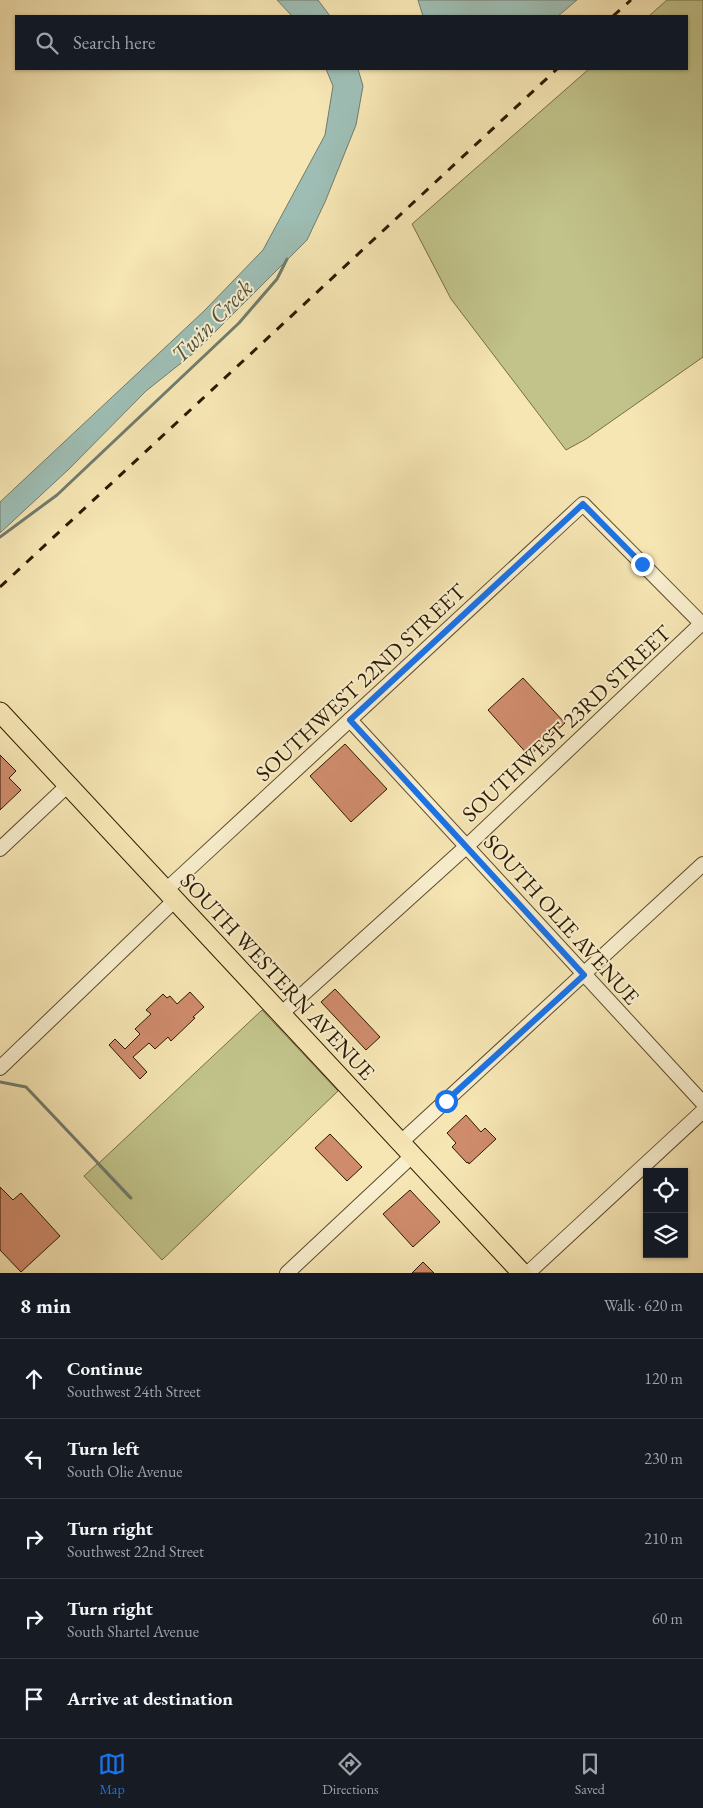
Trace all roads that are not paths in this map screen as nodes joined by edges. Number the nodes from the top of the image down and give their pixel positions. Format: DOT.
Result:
graph roads {
  1 [pos="703,624"];
  2 [pos="0,712"];
  3 [pos="350,720"];
  4 [pos="68,785"];
  5 [pos="467,846"];
  6 [pos="0,848"];
  7 [pos="703,864"];
  8 [pos="171,895"];
  9 [pos="584,975"];
  10 [pos="280,1014"];
  11 [pos="0,1068"];
  12 [pos="703,1104"];
  13 [pos="703,1111"];
  14 [pos="406,1150"];
  15 [pos="287,1273"];
  16 [pos="522,1273"];
  17 [pos="528,1273"];
  1 -- 3 [label="street, SOUTHWEST 22ND STREET"];
  1 -- 5 [label="street, SOUTHWEST 23RD STREET"];
  2 -- 4 [label="main road, SOUTH WESTERN AVENUE"];
  3 -- 5 [label="street, SOUTH OLIE AVENUE"];
  3 -- 8 [label="street, SOUTHWEST 22ND STREET"];
  4 -- 6 [label="street"];
  4 -- 8 [label="main road, SOUTH WESTERN AVENUE"];
  5 -- 9 [label="street, SOUTH OLIE AVENUE"];
  5 -- 10 [label="street, SOUTHWEST 23RD STREET"];
  7 -- 9 [label="street"];
  8 -- 10 [label="main road, SOUTH WESTERN AVENUE"];
  8 -- 11 [label="street, SOUTHWEST 22ND STREET"];
  9 -- 12 [label="street, SOUTH OLIE AVENUE"];
  9 -- 14 [label="street"];
  10 -- 14 [label="main road, SOUTH WESTERN AVENUE"];
  13 -- 17 [label="street"];
  14 -- 15 [label="street"];
  14 -- 16 [label="main road, SOUTH WESTERN AVENUE"];
}
